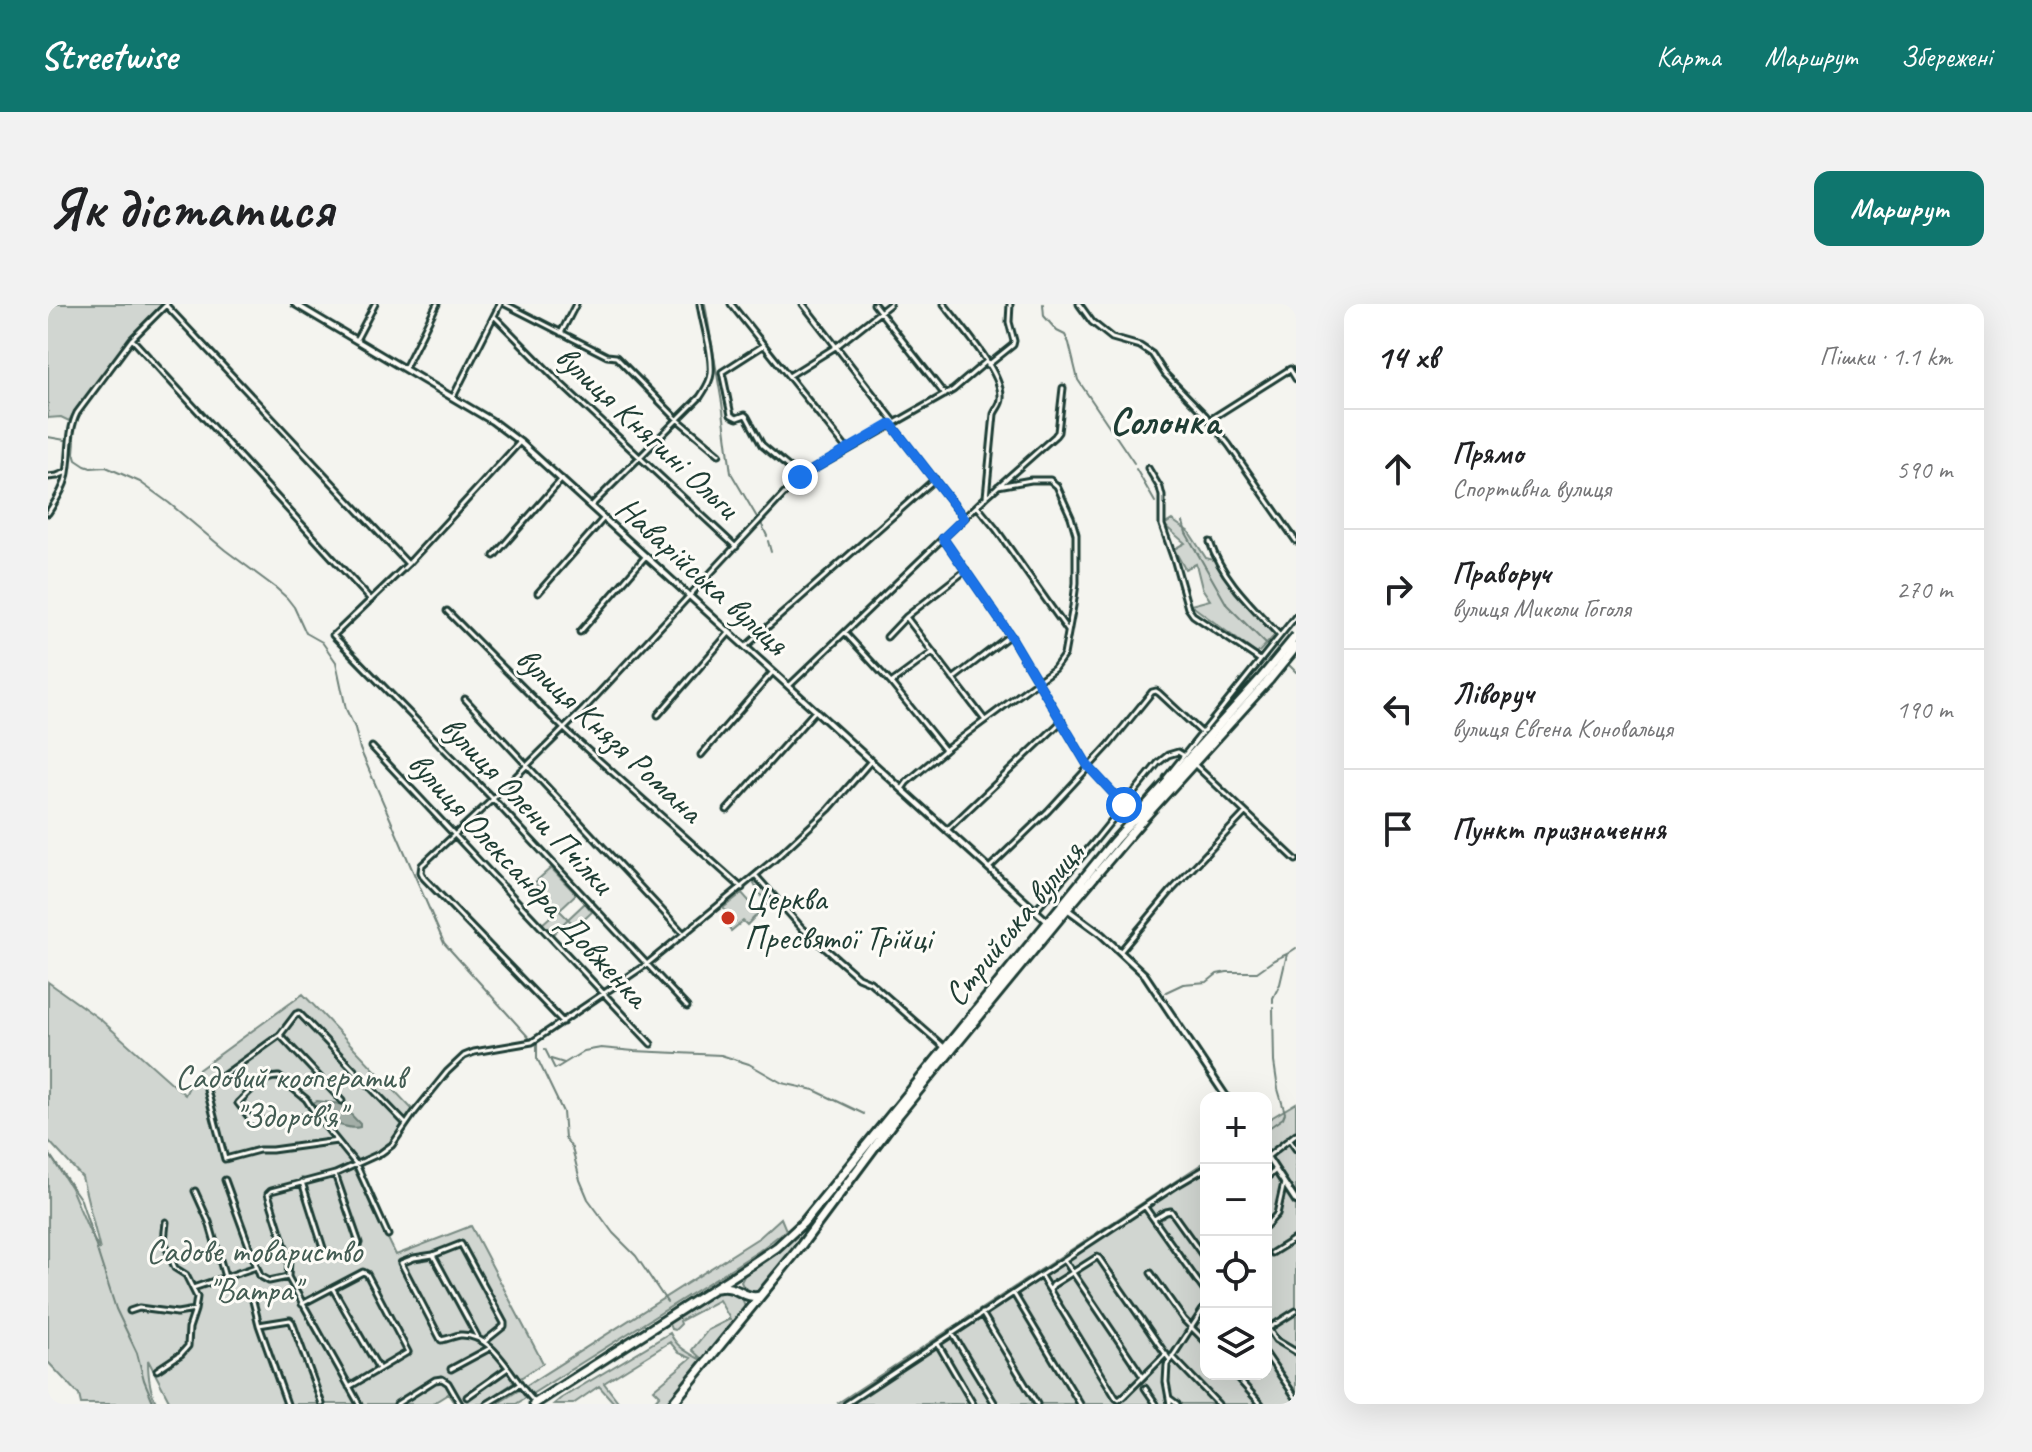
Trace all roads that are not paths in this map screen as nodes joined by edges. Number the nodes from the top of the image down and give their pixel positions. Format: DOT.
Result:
graph roads {
  1 [pos="166,304"];
  2 [pos="295,304"];
  3 [pos="314,304"];
  4 [pos="375,304"];
  5 [pos="437,304"];
  6 [pos="503,304"];
  7 [pos="576,304"];
  8 [pos="700,304"];
  9 [pos="731,304"];
  10 [pos="803,304"];
  11 [pos="874,304"];
  12 [pos="890,304"];
  13 [pos="944,304"];
  14 [pos="1010,304"];
  15 [pos="1079,304"];
  16 [pos="309,312"];
  17 [pos="880,312"];
  18 [pos="494,316"];
  19 [pos="561,333"];
  20 [pos="132,339"];
  21 [pos="356,340"];
  22 [pos="764,345"];
  23 [pos="837,346"];
  24 [pos="988,363"];
  25 [pos="404,369"];
  26 [pos="789,376"];
  27 [pos="1296,379"];
  28 [pos="1063,388"];
  29 [pos="945,395"];
  30 [pos="452,398"];
  31 [pos="677,419"];
  32 [pos="1210,420"];
  33 [pos="893,423"];
  34 [pos="520,442"];
  35 [pos="847,449"];
  36 [pos="719,454"];
  37 [pos="640,456"];
  38 [pos="1148,468"];
  39 [pos="67,472"];
  40 [pos="48,477"];
  41 [pos="800,477"];
  42 [pos="562,479"];
  43 [pos="935,479"];
  44 [pos="998,486"];
  45 [pos="986,497"];
  46 [pos="591,506"];
  47 [pos="977,506"];
  48 [pos="48,513"];
  49 [pos="605,517"];
  50 [pos="964,518"];
  51 [pos="943,538"];
  52 [pos="1296,541"];
  53 [pos="1210,542"];
  54 [pos="736,547"];
  55 [pos="494,556"];
  56 [pos="646,556"];
  57 [pos="408,564"];
  58 [pos="966,570"];
  59 [pos="538,593"];
  60 [pos="689,595"];
  61 [pos="371,600"];
  62 [pos="447,611"];
  63 [pos="1296,616"];
  64 [pos="906,617"];
  65 [pos="1068,631"];
  66 [pos="580,632"];
  67 [pos="730,632"];
  68 [pos="846,633"];
  69 [pos="1010,635"];
  70 [pos="1280,636"];
  71 [pos="1296,636"];
  72 [pos="887,637"];
  73 [pos="1276,641"];
  74 [pos="745,646"];
  75 [pos="1296,650"];
  76 [pos="933,652"];
  77 [pos="1260,660"];
  78 [pos="773,672"];
  79 [pos="1266,678"];
  80 [pos="953,679"];
  81 [pos="1038,680"];
  82 [pos="891,683"];
  83 [pos="789,686"];
  84 [pos="465,699"];
  85 [pos="816,710"];
  86 [pos="658,715"];
  87 [pos="984,719"];
  88 [pos="1062,721"];
  89 [pos="564,729"];
  90 [pos="1202,733"];
  91 [pos="372,747"];
  92 [pos="945,750"];
  93 [pos="701,755"];
  94 [pos="1183,755"];
  95 [pos="872,761"];
  96 [pos="1194,764"];
  97 [pos="527,765"];
  98 [pos="1088,766"];
  99 [pos="1162,788"];
  100 [pos="902,789"];
  101 [pos="493,799"];
  102 [pos="1124,805"];
  103 [pos="727,810"];
  104 [pos="1245,813"];
  105 [pos="947,830"];
  106 [pos="454,834"];
  107 [pos="1296,860"];
  108 [pos="989,868"];
  109 [pos="756,876"];
  110 [pos="742,888"];
  111 [pos="1067,909"];
  112 [pos="1035,911"];
  113 [pos="1048,922"];
  114 [pos="684,934"];
  115 [pos="1120,952"];
  116 [pos="647,964"];
  117 [pos="603,993"];
  118 [pos="687,1007"];
  119 [pos="563,1022"];
  120 [pos="280,1035"];
  121 [pos="651,1044"];
  122 [pos="945,1048"];
  123 [pos="934,1067"];
  124 [pos="1223,1092"];
  125 [pos="342,1101"];
  126 [pos="317,1116"];
  127 [pos="406,1124"];
  128 [pos="1296,1134"];
  129 [pos="1289,1139"];
  130 [pos="337,1141"];
  131 [pos="1296,1149"];
  132 [pos="1272,1152"];
  133 [pos="356,1164"];
  134 [pos="1272,1164"];
  135 [pos="1276,1170"];
  136 [pos="1200,1172"];
  137 [pos="1272,1173"];
  138 [pos="335,1174"];
  139 [pos="225,1180"];
  140 [pos="302,1182"];
  141 [pos="1284,1183"];
  142 [pos="195,1191"];
  143 [pos="1296,1201"];
  144 [pos="1145,1207"];
  145 [pos="1154,1219"];
  146 [pos="1272,1219"];
  147 [pos="166,1222"];
  148 [pos="388,1235"];
  149 [pos="1295,1239"];
  150 [pos="359,1243"];
  151 [pos="323,1248"];
  152 [pos="1200,1252"];
  153 [pos="1272,1253"];
  154 [pos="433,1255"];
  155 [pos="1065,1261"];
  156 [pos="752,1264"];
  157 [pos="256,1267"];
  158 [pos="1073,1273"];
  159 [pos="1151,1273"];
  160 [pos="1041,1276"];
  161 [pos="225,1277"];
  162 [pos="288,1277"];
  163 [pos="1200,1284"];
  164 [pos="193,1288"];
  165 [pos="332,1289"];
  166 [pos="713,1289"];
  167 [pos="1050,1291"];
  168 [pos="744,1294"];
  169 [pos="1014,1294"];
  170 [pos="760,1296"];
  171 [pos="252,1297"];
  172 [pos="302,1304"];
  173 [pos="1204,1308"];
  174 [pos="195,1310"];
  175 [pos="130,1311"];
  176 [pos="1296,1311"];
  177 [pos="982,1313"];
  178 [pos="259,1325"];
  179 [pos="1272,1326"];
  180 [pos="1191,1327"];
  181 [pos="952,1333"];
  182 [pos="1272,1335"];
  183 [pos="1200,1336"];
  184 [pos="478,1338"];
  185 [pos="484,1342"];
  186 [pos="938,1344"];
  187 [pos="490,1348"];
  188 [pos="1296,1352"];
  189 [pos="1166,1354"];
  190 [pos="1171,1357"];
  191 [pos="1272,1363"];
  192 [pos="508,1368"];
  193 [pos="379,1369"];
  194 [pos="451,1369"];
  195 [pos="157,1370"];
  196 [pos="1143,1377"];
  197 [pos="1239,1380"];
  198 [pos="520,1384"];
  199 [pos="349,1387"];
  200 [pos="1145,1388"];
  201 [pos="467,1397"];
  202 [pos="1169,1398"];
  203 [pos="1296,1398"];
  204 [pos="535,1403"];
  205 [pos="287,1404"];
  206 [pos="322,1404"];
  207 [pos="359,1404"];
  208 [pos="397,1404"];
  209 [pos="460,1404"];
  210 [pos="487,1404"];
  211 [pos="672,1404"];
  212 [pos="846,1404"];
  213 [pos="973,1404"];
  214 [pos="995,1404"];
  215 [pos="1037,1404"];
  216 [pos="1080,1404"];
  217 [pos="1156,1404"];
  218 [pos="1170,1404"];
  219 [pos="1177,1404"];
  220 [pos="1218,1404"];
  221 [pos="1261,1404"];
  1 -- 20 [label="street"];
  1 -- 57 [label="street"];
  2 -- 16 [label="street, Наварійська вулиця"];
  3 -- 16 [label="street"];
  4 -- 21 [label="street"];
  5 -- 25 [label="street"];
  6 -- 18 [label="street"];
  6 -- 19 [label="street"];
  7 -- 19 [label="street"];
  8 -- 31 [label="street"];
  9 -- 22 [label="street"];
  10 -- 23 [label="street"];
  11 -- 17 [label="street"];
  12 -- 17 [label="street"];
  13 -- 24 [label="street"];
  14 -- 24 [label="street"];
  15 -- 32 [label="street"];
  16 -- 21 [label="street, Наварійська вулиця"];
  17 -- 23 [label="street"];
  17 -- 29 [label="street"];
  18 -- 30 [label="street"];
  18 -- 37 [label="street, вулиця Княгині Ольги"];
  19 -- 31 [label="street"];
  20 -- 39 [label="street"];
  20 -- 61 [label="street"];
  21 -- 25 [label="street, Наварійська вулиця"];
  22 -- 26 [label="street"];
  22 -- 41 [label="street"];
  23 -- 26 [label="street"];
  23 -- 33 [label="street"];
  24 -- 29 [label="street"];
  24 -- 45 [label="street"];
  25 -- 30 [label="street, Наварійська вулиця"];
  26 -- 35 [label="street"];
  27 -- 32 [label="street"];
  28 -- 44 [label="street"];
  29 -- 33 [label="street"];
  30 -- 34 [label="street, Наварійська вулиця"];
  31 -- 36 [label="street"];
  31 -- 37 [label="street"];
  32 -- 52 [label="street"];
  33 -- 35 [label="street"];
  33 -- 43 [label="street"];
  34 -- 42 [label="street, Наварійська вулиця"];
  34 -- 57 [label="street"];
  35 -- 41 [label="street"];
  37 -- 46 [label="street"];
  37 -- 54 [label="street, вулиця Княгині Ольги"];
  38 -- 77 [label="street"];
  39 -- 40 [label="street"];
  39 -- 48 [label="street"];
  41 -- 54 [label="street"];
  42 -- 46 [label="street, Наварійська вулиця"];
  42 -- 55 [label="street"];
  43 -- 50 [label="street"];
  43 -- 74 [label="street"];
  44 -- 45 [label="street"];
  44 -- 65 [label="street"];
  45 -- 47 [label="street"];
  46 -- 49 [label="street, Наварійська вулиця"];
  47 -- 50 [label="street"];
  47 -- 65 [label="street"];
  49 -- 56 [label="street, Наварійська вулиця"];
  49 -- 59 [label="street"];
  50 -- 51 [label="street"];
  51 -- 58 [label="street"];
  51 -- 68 [label="street"];
  53 -- 70 [label="street"];
  54 -- 60 [label="street"];
  56 -- 60 [label="street, Наварійська вулиця"];
  56 -- 66 [label="street"];
  57 -- 61 [label="street"];
  58 -- 64 [label="street"];
  58 -- 69 [label="street"];
  60 -- 67 [label="street, Наварійська вулиця"];
  60 -- 89 [label="street"];
  61 -- 101 [label="street, вулиця Олени Пчілки"];
  62 -- 89 [label="street, вулиця Князя Романа"];
  63 -- 70 [label="street"];
  64 -- 72 [label="street"];
  64 -- 76 [label="street"];
  65 -- 81 [label="street"];
  67 -- 74 [label="street, Наварійська вулиця"];
  67 -- 86 [label="street"];
  68 -- 82 [label="street"];
  68 -- 83 [label="street"];
  69 -- 80 [label="street"];
  69 -- 81 [label="street"];
  70 -- 73 [label="street"];
  71 -- 79 [label="highway, Стрийська вулиця, bridge"];
  73 -- 75 [label="street"];
  73 -- 77 [label="street"];
  74 -- 78 [label="street, Наварійська вулиця"];
  75 -- 79 [label="highway, Стрийська вулиця, bridge"];
  76 -- 80 [label="street"];
  76 -- 82 [label="street"];
  77 -- 90 [label="street"];
  78 -- 83 [label="street, Наварійська вулиця"];
  78 -- 93 [label="street"];
  79 -- 96 [label="highway, Стрийська вулиця"];
  79 -- 99 [label="highway, Стрийська вулиця"];
  80 -- 87 [label="street"];
  81 -- 87 [label="street"];
  81 -- 88 [label="street"];
  82 -- 92 [label="street"];
  83 -- 85 [label="street, Наварійська вулиця"];
  84 -- 97 [label="street"];
  85 -- 95 [label="street, Наварійська вулиця"];
  85 -- 103 [label="street"];
  87 -- 92 [label="street"];
  88 -- 98 [label="street"];
  88 -- 105 [label="street"];
  89 -- 97 [label="street"];
  89 -- 110 [label="street, вулиця Князя Романа"];
  90 -- 94 [label="street"];
  90 -- 98 [label="street"];
  91 -- 106 [label="street, вулиця Олександра Довженка"];
  92 -- 100 [label="street"];
  94 -- 99 [label="street"];
  94 -- 102 [label="street"];
  95 -- 100 [label="street, Наварійська вулиця"];
  95 -- 109 [label="street"];
  96 -- 104 [label="street"];
  96 -- 111 [label="highway, Стрийська вулиця"];
  97 -- 101 [label="street"];
  97 -- 114 [label="street"];
  98 -- 102 [label="street"];
  98 -- 108 [label="street"];
  99 -- 113 [label="highway, Стрийська вулиця"];
  100 -- 105 [label="street, Наварійська вулиця"];
  101 -- 106 [label="street"];
  101 -- 116 [label="street, вулиця Олени Пчілки"];
  102 -- 112 [label="street"];
  104 -- 107 [label="street"];
  104 -- 115 [label="street"];
  105 -- 108 [label="street, Наварійська вулиця"];
  106 -- 117 [label="street, вулиця Олександра Довженка"];
  106 -- 119 [label="street"];
  108 -- 112 [label="street, Наварійська вулиця"];
  109 -- 110 [label="street"];
  109 -- 122 [label="street"];
  110 -- 114 [label="street"];
  111 -- 115 [label="street"];
  111 -- 123 [label="highway, Стрийська вулиця"];
  112 -- 113 [label="street, Наварійська вулиця"];
  113 -- 122 [label="highway, Стрийська вулиця"];
  114 -- 116 [label="street"];
  115 -- 124 [label="street"];
  116 -- 117 [label="street"];
  116 -- 118 [label="street, вулиця Олени Пчілки"];
  117 -- 119 [label="street"];
  117 -- 121 [label="street, вулиця Олександра Довженка"];
  119 -- 127 [label="street"];
  120 -- 125 [label="street"];
  120 -- 127 [label="street"];
  120 -- 130 [label="street"];
  122 -- 123 [label="highway, Стрийська вулиця"];
  123 -- 156 [label="highway"];
  123 -- 170 [label="highway"];
  126 -- 126 [label="street"];
  126 -- 130 [label="street"];
  127 -- 133 [label="street"];
  128 -- 129 [label="street"];
  129 -- 131 [label="street"];
  129 -- 132 [label="street"];
  130 -- 133 [label="street"];
  133 -- 138 [label="street"];
  133 -- 148 [label="street"];
  134 -- 135 [label="street"];
  135 -- 137 [label="street"];
  135 -- 141 [label="street"];
  136 -- 144 [label="street"];
  138 -- 140 [label="street"];
  138 -- 150 [label="street"];
  139 -- 157 [label="street"];
  140 -- 151 [label="street"];
  140 -- 162 [label="street"];
  141 -- 143 [label="street"];
  141 -- 146 [label="street"];
  142 -- 161 [label="street"];
  144 -- 145 [label="street"];
  144 -- 155 [label="street"];
  145 -- 152 [label="street"];
  145 -- 163 [label="street"];
  147 -- 164 [label="street"];
  149 -- 153 [label="street"];
  154 -- 184 [label="street"];
  154 -- 184 [label="street"];
  154 -- 185 [label="street"];
  155 -- 158 [label="street"];
  155 -- 160 [label="street"];
  156 -- 166 [label="highway"];
  156 -- 168 [label="highway"];
  157 -- 161 [label="street"];
  157 -- 162 [label="street"];
  158 -- 167 [label="street"];
  158 -- 189 [label="street"];
  158 -- 196 [label="street"];
  159 -- 180 [label="street"];
  160 -- 167 [label="street"];
  160 -- 169 [label="street"];
  161 -- 164 [label="street"];
  162 -- 172 [label="street"];
  164 -- 174 [label="street"];
  165 -- 172 [label="street"];
  165 -- 193 [label="street"];
  165 -- 193 [label="street"];
  166 -- 168 [label="highway"];
  166 -- 204 [label="highway"];
  167 -- 196 [label="street"];
  168 -- 170 [label="highway"];
  169 -- 177 [label="street"];
  169 -- 216 [label="street"];
  170 -- 211 [label="highway"];
  171 -- 178 [label="street"];
  172 -- 199 [label="street"];
  173 -- 180 [label="street"];
  174 -- 175 [label="street"];
  174 -- 195 [label="street"];
  176 -- 179 [label="street"];
  177 -- 181 [label="street"];
  177 -- 215 [label="street"];
  178 -- 205 [label="street"];
  178 -- 206 [label="street"];
  180 -- 183 [label="street"];
  180 -- 190 [label="street"];
  181 -- 186 [label="street"];
  181 -- 214 [label="street"];
  182 -- 188 [label="street"];
  184 -- 185 [label="street"];
  185 -- 187 [label="street"];
  186 -- 212 [label="street"];
  186 -- 213 [label="street"];
  187 -- 192 [label="street"];
  187 -- 194 [label="street"];
  189 -- 190 [label="street"];
  189 -- 196 [label="street"];
  190 -- 202 [label="street"];
  190 -- 220 [label="street"];
  191 -- 203 [label="street"];
  192 -- 198 [label="street"];
  192 -- 201 [label="street"];
  193 -- 199 [label="street"];
  197 -- 221 [label="street"];
  198 -- 204 [label="street"];
  198 -- 210 [label="street"];
  199 -- 207 [label="street"];
  200 -- 217 [label="street"];
  202 -- 218 [label="street"];
  202 -- 219 [label="street"];
  208 -- 209 [label="street"];
}
